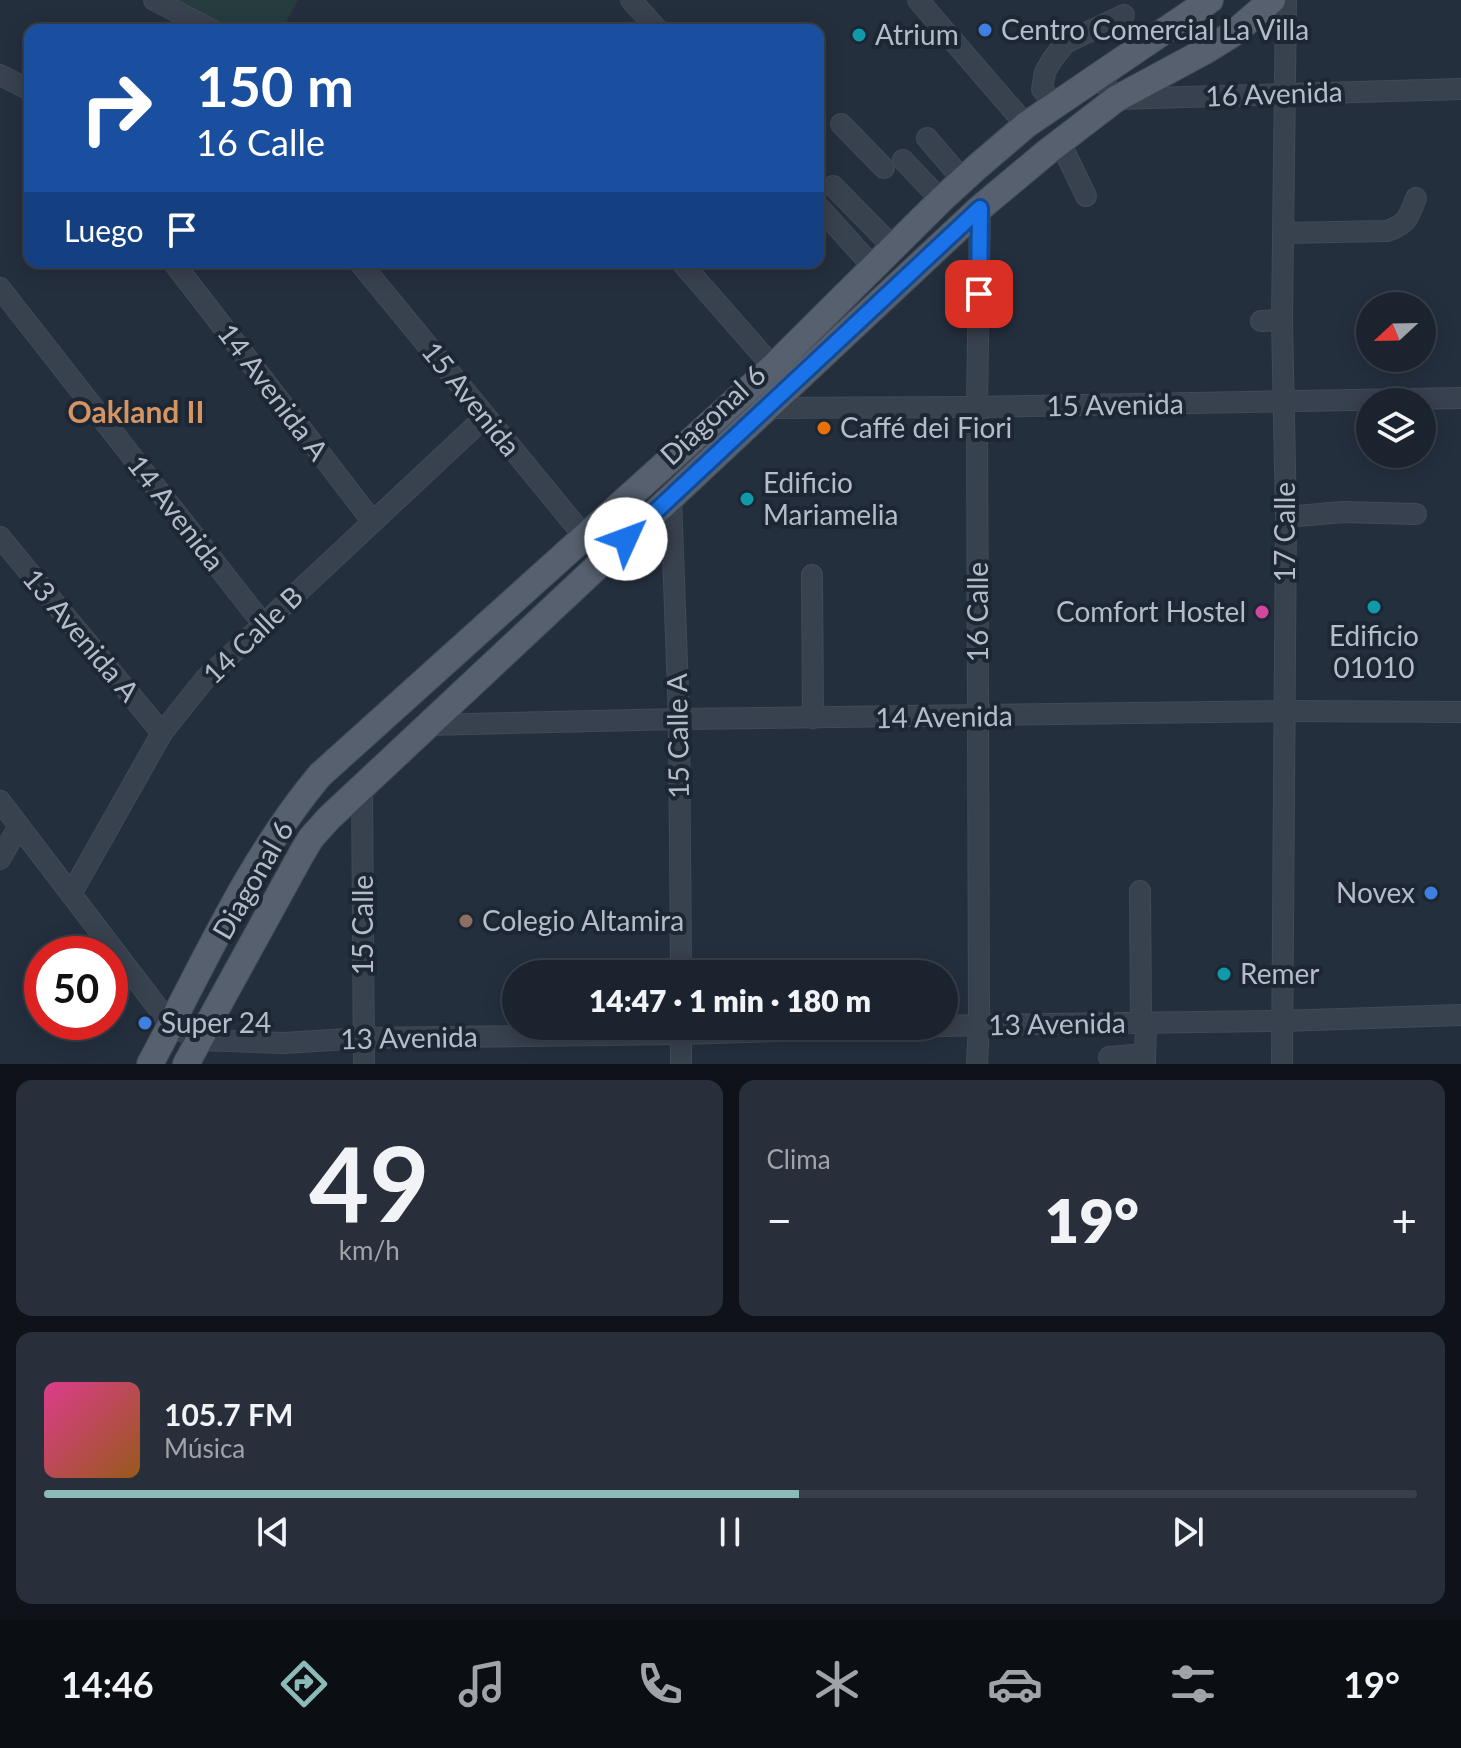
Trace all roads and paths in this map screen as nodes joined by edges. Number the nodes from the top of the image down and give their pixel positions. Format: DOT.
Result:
graph roads {
  1 [pos="154,0"];
  2 [pos="631,0"];
  3 [pos="918,0"];
  4 [pos="1210,0"];
  5 [pos="1272,0"];
  6 [pos="1286,0"];
  7 [pos="1124,15"];
  8 [pos="200,24"];
  9 [pos="653,24"];
  10 [pos="0,75"];
  11 [pos="1099,76"];
  12 [pos="24,87"];
  13 [pos="1461,89"];
  14 [pos="1285,94"];
  15 [pos="1049,97"];
  16 [pos="1116,99"];
  17 [pos="1019,117"];
  18 [pos="841,124"];
  19 [pos="927,138"];
  20 [pos="1060,142"];
  21 [pos="963,180"];
  22 [pos="833,186"];
  23 [pos="1086,196"];
  24 [pos="1416,198"];
  25 [pos="941,200"];
  26 [pos="980,208"];
  27 [pos="824,213"];
  28 [pos="1284,233"];
  29 [pos="894,248"];
  30 [pos="178,268"];
  31 [pos="364,268"];
  32 [pos="686,268"];
  33 [pos="874,268"];
  34 [pos="0,288"];
  35 [pos="773,367"];
  36 [pos="1461,398"];
  37 [pos="1284,403"];
  38 [pos="977,407"];
  39 [pos="768,408"];
  40 [pos="485,417"];
  41 [pos="671,498"];
  42 [pos="1416,514"];
  43 [pos="1286,517"];
  44 [pos="373,522"];
  45 [pos="584,536"];
  46 [pos="0,537"];
  47 [pos="812,575"];
  48 [pos="263,624"];
  49 [pos="1285,711"];
  50 [pos="1461,712"];
  51 [pos="979,717"];
  52 [pos="813,718"];
  53 [pos="679,719"];
  54 [pos="426,725"];
  55 [pos="162,733"];
  56 [pos="362,786"];
  57 [pos="0,801"];
  58 [pos="19,826"];
  59 [pos="0,859"];
  60 [pos="1140,891"];
  61 [pos="71,894"];
  62 [pos="681,960"];
  63 [pos="1461,1015"];
  64 [pos="1281,1021"];
  65 [pos="1143,1022"];
  66 [pos="171,1025"];
  67 [pos="958,1025"];
  68 [pos="979,1025"];
  69 [pos="502,1035"];
  70 [pos="364,1038"];
  71 [pos="200,1040"];
  72 [pos="681,1040"];
  73 [pos="1109,1057"];
  74 [pos="1145,1059"];
  75 [pos="150,1064"];
  76 [pos="186,1064"];
  77 [pos="364,1064"];
  78 [pos="681,1064"];
  79 [pos="977,1064"];
  80 [pos="1282,1064"];
  1 -- 8 [label="street"];
  2 -- 9 [label="street"];
  3 -- 17 [label="street"];
  4 -- 11 [label="main road, Diagonal 6"];
  5 -- 16 [label="main road, Diagonal 6"];
  6 -- 14 [label="street, 17 Calle"];
  7 -- 15 [label="street"];
  10 -- 12 [label="street"];
  11 -- 15 [label="main road, Diagonal 6"];
  11 -- 16 [label="street"];
  13 -- 14 [label="street, 16 Avenida"];
  14 -- 16 [label="street, 16 Avenida"];
  14 -- 28 [label="street, 17 Calle"];
  15 -- 17 [label="main road, Diagonal 6"];
  16 -- 20 [label="main road, Diagonal 6"];
  17 -- 21 [label="main road, Diagonal 6"];
  18 -- 25 [label="street"];
  19 -- 21 [label="street"];
  20 -- 23 [label="street"];
  20 -- 26 [label="main road, Diagonal 6"];
  21 -- 25 [label="main road, Diagonal 6"];
  22 -- 29 [label="street"];
  24 -- 28 [label="street"];
  25 -- 29 [label="main road, Diagonal 6"];
  26 -- 38 [label="street, 16 Calle"];
  26 -- 39 [label="main road, Diagonal 6"];
  27 -- 33 [label="street"];
  28 -- 37 [label="street, 17 Calle"];
  29 -- 33 [label="main road, Diagonal 6"];
  30 -- 44 [label="street, 14 Avenida A"];
  31 -- 40 [label="street, 15 Avenida"];
  32 -- 35 [label="street"];
  33 -- 35 [label="main road, Diagonal 6"];
  34 -- 48 [label="street, 14 Avenida"];
  35 -- 45 [label="main road, Diagonal 6"];
  36 -- 37 [label="street, 15 Avenida"];
  37 -- 38 [label="street, 15 Avenida"];
  37 -- 43 [label="street, 17 Calle"];
  38 -- 39 [label="street, 15 Avenida"];
  38 -- 51 [label="street, 16 Calle"];
  39 -- 41 [label="main road, Diagonal 6"];
  40 -- 44 [label="street, 14 Calle B"];
  40 -- 45 [label="street, 15 Avenida"];
  41 -- 53 [label="street, 15 Calle A"];
  41 -- 54 [label="main road, Diagonal 6"];
  42 -- 43 [label="street"];
  43 -- 49 [label="street, 17 Calle"];
  44 -- 48 [label="street, 14 Calle B"];
  45 -- 66 [label="main road, Diagonal 6"];
  46 -- 55 [label="street, 13 Avenida A"];
  47 -- 52 [label="street"];
  48 -- 55 [label="street, 14 Calle B"];
  49 -- 50 [label="street, 14 Avenida"];
  49 -- 51 [label="street, 14 Avenida"];
  49 -- 64 [label="street, 17 Calle"];
  51 -- 52 [label="street, 14 Avenida"];
  51 -- 68 [label="street, 16 Calle"];
  52 -- 53 [label="street, 14 Avenida"];
  53 -- 54 [label="street, 14 Avenida"];
  53 -- 62 [label="street, 15 Calle A"];
  54 -- 56 [label="main road, Diagonal 6"];
  55 -- 61 [label="street, 14 Calle B"];
  56 -- 70 [label="street, 15 Calle"];
  56 -- 71 [label="main road, Diagonal 6"];
  57 -- 58 [label="street, 13 Avenida"];
  58 -- 59 [label="street"];
  58 -- 61 [label="street, 13 Avenida"];
  60 -- 65 [label="street"];
  61 -- 66 [label="street, 13 Avenida"];
  63 -- 64 [label="street, 13 Avenida"];
  64 -- 65 [label="street, 13 Avenida"];
  64 -- 80 [label="street, 17 Calle"];
  65 -- 68 [label="street, 13 Avenida"];
  65 -- 74 [label="street"];
  66 -- 71 [label="street, 13 Avenida"];
  66 -- 75 [label="main road, Diagonal 6"];
  67 -- 68 [label="street, 13 Avenida"];
  68 -- 79 [label="street, 16 Calle"];
  69 -- 70 [label="street, 13 Avenida"];
  70 -- 71 [label="street, 13 Avenida"];
  70 -- 77 [label="street, 15 Calle"];
  71 -- 76 [label="main road, Diagonal 6"];
  72 -- 78 [label="street"];
  73 -- 74 [label="street"];
}
